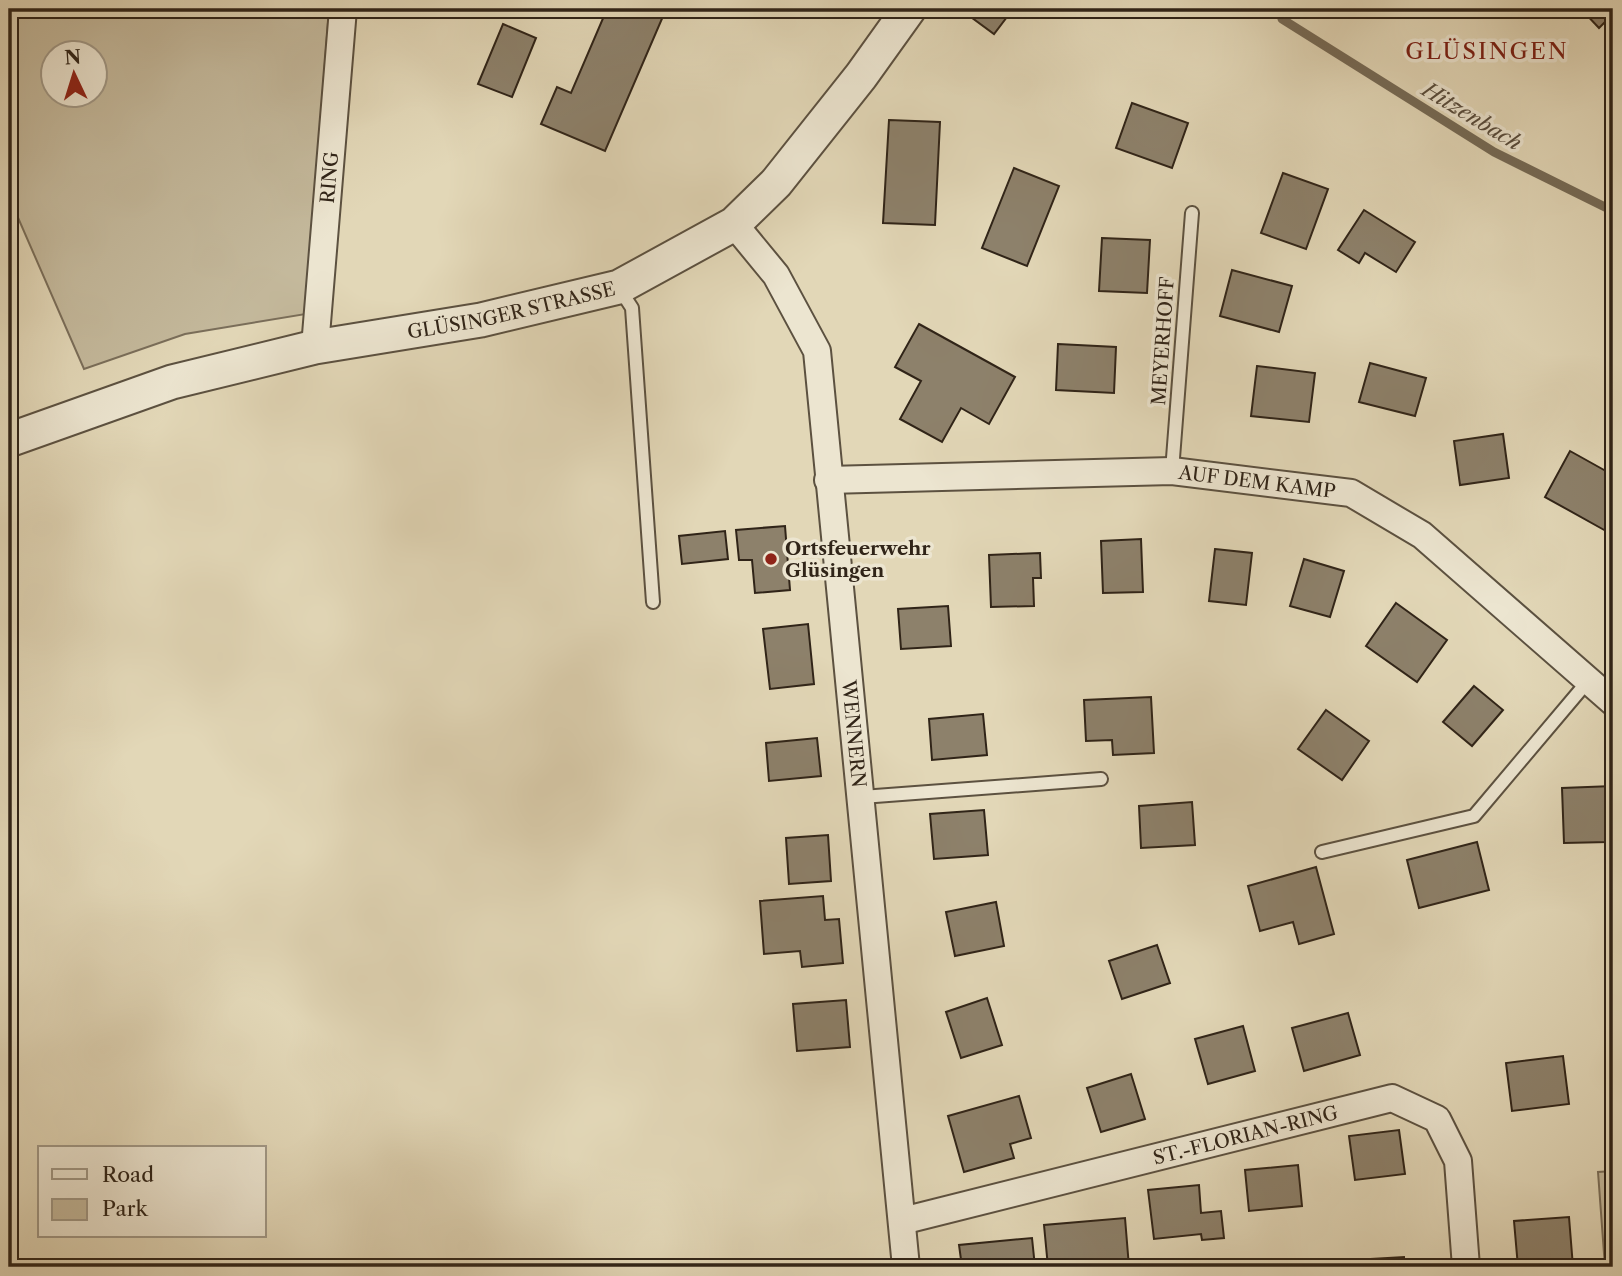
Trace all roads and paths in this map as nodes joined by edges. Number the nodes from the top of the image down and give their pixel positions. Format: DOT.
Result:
graph roads {
  1 [pos="344,9"];
  2 [pos="909,9"];
  3 [pos="1192,212"];
  4 [pos="734,224"];
  5 [pos="619,287"];
  6 [pos="315,347"];
  7 [pos="9,440"];
  8 [pos="1172,471"];
  9 [pos="828,480"];
  10 [pos="653,602"];
  11 [pos="1588,681"];
  12 [pos="1613,702"];
  13 [pos="1101,779"];
  14 [pos="862,797"];
  15 [pos="1322,852"];
  16 [pos="902,1221"];
  17 [pos="906,1267"];
  18 [pos="1466,1267"];
  1 -- 6 [label="street, RING"];
  2 -- 4 [label="street, GLÜSINGER STRASSE"];
  3 -- 8 [label="lane, MEYERHOFF"];
  4 -- 5 [label="street, GLÜSINGER STRASSE"];
  4 -- 9 [label="street, WENNERN"];
  5 -- 6 [label="street, GLÜSINGER STRASSE"];
  5 -- 10 [label="lane"];
  6 -- 7 [label="street, GLÜSINGER STRASSE"];
  8 -- 9 [label="street, AUF DEM KAMP"];
  8 -- 11 [label="street, AUF DEM KAMP"];
  9 -- 14 [label="street, WENNERN"];
  11 -- 12 [label="street, AUF DEM KAMP"];
  11 -- 15 [label="lane"];
  13 -- 14 [label="lane"];
  14 -- 16 [label="street, WENNERN"];
  16 -- 17 [label="street, WENNERN"];
  16 -- 18 [label="street, ST.-FLORIAN-RING"];
}
